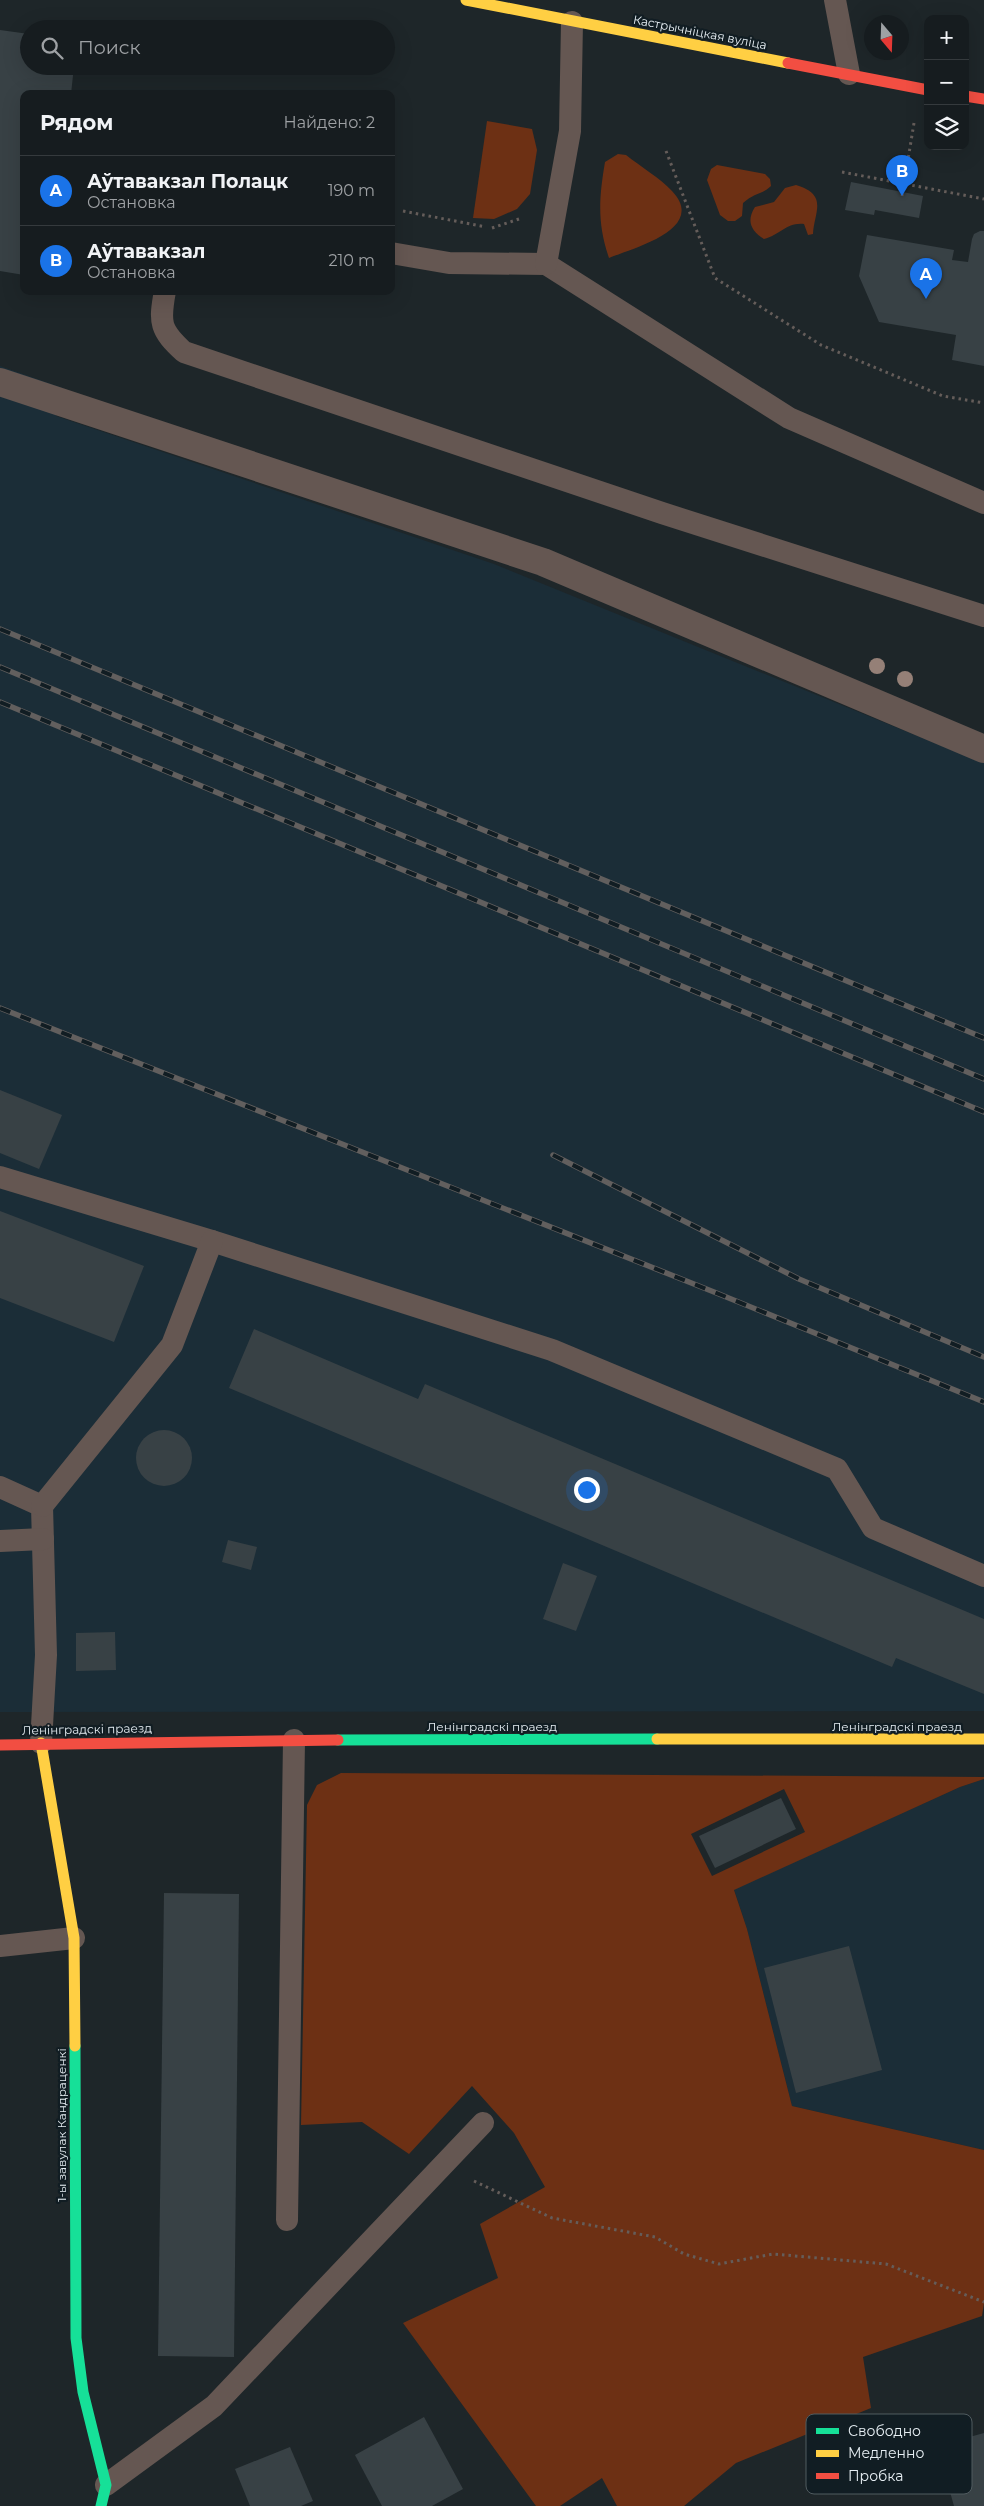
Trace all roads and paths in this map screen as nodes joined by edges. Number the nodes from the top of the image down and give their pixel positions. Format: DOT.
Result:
graph roads {
  1 [pos="466,0"];
  2 [pos="835,0"];
  3 [pos="571,15"];
  4 [pos="849,74"];
  5 [pos="924,89"];
  6 [pos="969,97"];
  7 [pos="984,99"];
  8 [pos="666,151"];
  9 [pos="842,172"];
  10 [pos="904,184"];
  11 [pos="902,196"];
  12 [pos="984,199"];
  13 [pos="403,212"];
  14 [pos="526,216"];
  15 [pos="395,254"];
  16 [pos="546,264"];
  17 [pos="164,295"];
  18 [pos="0,382"];
  19 [pos="984,403"];
  20 [pos="984,504"];
  21 [pos="984,616"];
  22 [pos="984,749"];
  23 [pos="0,1177"];
  24 [pos="212,1241"];
  25 [pos="0,1487"];
  26 [pos="42,1506"];
  27 [pos="43,1539"];
  28 [pos="0,1540"];
  29 [pos="984,1576"];
  30 [pos="984,1739"];
  31 [pos="294,1740"];
  32 [pos="41,1743"];
  33 [pos="0,1746"];
  34 [pos="74,1938"];
  35 [pos="0,1946"];
  36 [pos="483,2123"];
  37 [pos="443,2166"];
  38 [pos="287,2220"];
  39 [pos="984,2302"];
  40 [pos="103,2496"];
  1 -- 3 [label="street, Кастрычніцкая вуліца"];
  2 -- 4 [label="lane"];
  3 -- 4 [label="street, Кастрычніцкая вуліца"];
  3 -- 16 [label="lane"];
  4 -- 5 [label="street, Кастрычніцкая вуліца"];
  5 -- 10 [label="path"];
  6 -- 7 [label="street"];
  8 -- 19 [label="path"];
  9 -- 10 [label="path"];
  10 -- 11 [label="path"];
  10 -- 12 [label="path"];
  13 -- 14 [label="path"];
  15 -- 16 [label="lane"];
  16 -- 20 [label="lane"];
  17 -- 21 [label="lane"];
  18 -- 22 [label="street"];
  23 -- 24 [label="lane"];
  24 -- 26 [label="lane"];
  24 -- 29 [label="lane"];
  25 -- 26 [label="lane"];
  26 -- 27 [label="lane"];
  27 -- 28 [label="lane"];
  27 -- 32 [label="lane"];
  30 -- 31 [label="street, Ленінградскі праезд"];
  31 -- 32 [label="street, Ленінградскі праезд"];
  31 -- 38 [label="lane"];
  32 -- 33 [label="street, Ленінградскі праезд"];
  32 -- 34 [label="street, 1-ы завулак Кандраценкі"];
  34 -- 35 [label="lane"];
  34 -- 40 [label="street, 1-ы завулак Кандраценкі"];
  36 -- 37 [label="lane"];
  37 -- 39 [label="path"];
  37 -- 40 [label="lane"];
}
